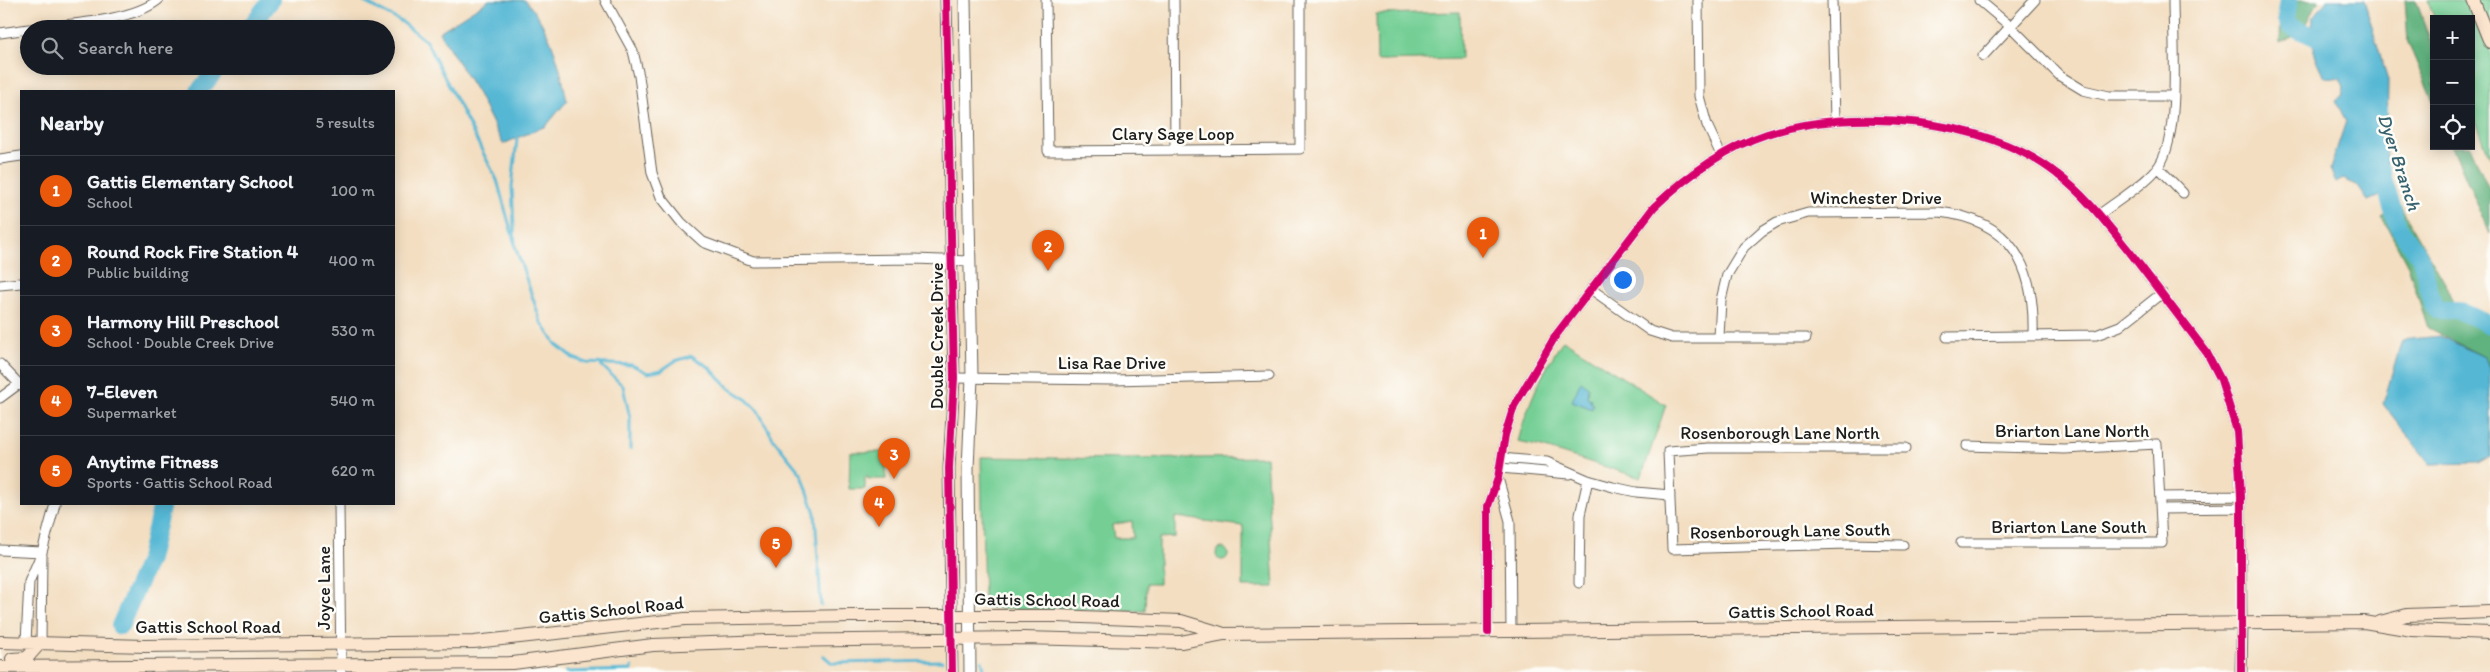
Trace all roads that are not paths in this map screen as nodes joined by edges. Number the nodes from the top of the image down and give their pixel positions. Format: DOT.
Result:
graph roads {
  1 [pos="158,0"];
  2 [pos="605,0"];
  3 [pos="946,0"];
  4 [pos="965,0"];
  5 [pos="1046,0"];
  6 [pos="1174,0"];
  7 [pos="1300,0"];
  8 [pos="1698,0"];
  9 [pos="1832,0"];
  10 [pos="1978,0"];
  11 [pos="2035,0"];
  12 [pos="2173,0"];
  13 [pos="2473,0"];
  14 [pos="93,20"];
  15 [pos="2010,26"];
  16 [pos="20,30"];
  17 [pos="0,33"];
  18 [pos="2490,42"];
  19 [pos="1983,56"];
  20 [pos="2173,96"];
  21 [pos="1835,122"];
  22 [pos="1175,150"];
  23 [pos="1721,155"];
  24 [pos="20,156"];
  25 [pos="0,159"];
  26 [pos="2158,167"];
  27 [pos="2183,193"];
  28 [pos="2100,214"];
  29 [pos="951,260"];
  30 [pos="970,261"];
  31 [pos="20,283"];
  32 [pos="0,285"];
  33 [pos="1591,289"];
  34 [pos="2162,294"];
  35 [pos="2033,334"];
  36 [pos="1947,336"];
  37 [pos="1719,337"];
  38 [pos="1806,338"];
  39 [pos="0,364"];
  40 [pos="1269,376"];
  41 [pos="954,378"];
  42 [pos="972,378"];
  43 [pos="20,385"];
  44 [pos="0,398"];
  45 [pos="1967,446"];
  46 [pos="1906,448"];
  47 [pos="1501,458"];
  48 [pos="1500,468"];
  49 [pos="1574,474"];
  50 [pos="1498,478"];
  51 [pos="1588,480"];
  52 [pos="1670,495"];
  53 [pos="2241,496"];
  54 [pos="2161,497"];
  55 [pos="56,505"];
  56 [pos="339,505"];
  57 [pos="2241,508"];
  58 [pos="2161,509"];
  59 [pos="1961,543"];
  60 [pos="1903,545"];
  61 [pos="0,550"];
  62 [pos="42,552"];
  63 [pos="1579,583"];
  64 [pos="2490,612"];
  65 [pos="970,616"];
  66 [pos="952,617"];
  67 [pos="2378,623"];
  68 [pos="2242,624"];
  69 [pos="1488,632"];
  70 [pos="1511,632"];
  71 [pos="2490,633"];
  72 [pos="1224,634"];
  73 [pos="970,639"];
  74 [pos="952,640"];
  75 [pos="0,642"];
  76 [pos="26,642"];
  77 [pos="42,642"];
  78 [pos="340,644"];
  79 [pos="0,659"];
  80 [pos="0,667"];
  81 [pos="341,669"];
  82 [pos="952,672"];
  83 [pos="970,672"];
  84 [pos="2241,672"];
  1 -- 14 [label="street"];
  2 -- 29 [label="street"];
  3 -- 29 [label="street, Double Creek Drive"];
  4 -- 30 [label="street, Double Creek Drive"];
  5 -- 22 [label="street, Clary Sage Loop"];
  6 -- 22 [label="street"];
  7 -- 22 [label="street, Clary Sage Loop"];
  8 -- 23 [label="street"];
  9 -- 21 [label="street"];
  10 -- 15 [label="street"];
  11 -- 15 [label="street"];
  12 -- 20 [label="street"];
  13 -- 18 [label="main road"];
  15 -- 19 [label="street"];
  15 -- 20 [label="street"];
  16 -- 17 [label="street"];
  20 -- 26 [label="street"];
  21 -- 23 [label="street"];
  21 -- 28 [label="street"];
  23 -- 33 [label="street"];
  24 -- 25 [label="street"];
  26 -- 27 [label="street"];
  26 -- 28 [label="street"];
  28 -- 34 [label="street"];
  29 -- 30 [label="street"];
  29 -- 41 [label="street, Double Creek Drive"];
  30 -- 42 [label="street, Double Creek Drive"];
  31 -- 32 [label="street"];
  33 -- 37 [label="street"];
  33 -- 47 [label="street"];
  34 -- 35 [label="street"];
  34 -- 53 [label="street"];
  35 -- 36 [label="street"];
  35 -- 37 [label="street, Winchester Drive"];
  37 -- 38 [label="street"];
  39 -- 43 [label="street"];
  40 -- 42 [label="street, Lisa Rae Drive"];
  41 -- 42 [label="street, Lisa Rae Drive"];
  41 -- 66 [label="street, Double Creek Drive"];
  42 -- 65 [label="street, Double Creek Drive"];
  43 -- 44 [label="street"];
  45 -- 54 [label="street, Briarton Lane North"];
  46 -- 52 [label="street, Rosenborough Lane North"];
  47 -- 48 [label="street"];
  47 -- 49 [label="street"];
  48 -- 49 [label="street"];
  48 -- 50 [label="street"];
  49 -- 51 [label="street"];
  50 -- 69 [label="street"];
  50 -- 70 [label="street"];
  51 -- 52 [label="street"];
  51 -- 63 [label="street"];
  52 -- 60 [label="street, Rosenborough Lane South"];
  53 -- 54 [label="street"];
  53 -- 57 [label="street"];
  54 -- 58 [label="street, Briarton Lane South"];
  55 -- 62 [label="street"];
  56 -- 78 [label="street, Joyce Lane"];
  57 -- 58 [label="street"];
  57 -- 68 [label="street"];
  58 -- 59 [label="street, Briarton Lane South"];
  61 -- 62 [label="street"];
  62 -- 76 [label="street"];
  62 -- 77 [label="street"];
  64 -- 67 [label="main road, Gattis School Road"];
  65 -- 66 [label="main road, Gattis School Road"];
  65 -- 72 [label="main road, Gattis School Road"];
  65 -- 73 [label="street, Double Creek Drive"];
  66 -- 74 [label="street, Double Creek Drive"];
  66 -- 78 [label="main road, Gattis School Road"];
  67 -- 68 [label="main road, Gattis School Road"];
  67 -- 71 [label="main road, Gattis School Road"];
  68 -- 70 [label="main road, Gattis School Road"];
  68 -- 84 [label="street"];
  69 -- 70 [label="main road, Gattis School Road"];
  69 -- 72 [label="main road, Gattis School Road"];
  72 -- 73 [label="main road, Gattis School Road"];
  73 -- 74 [label="main road, Gattis School Road"];
  73 -- 83 [label="street, Double Creek Drive"];
  74 -- 81 [label="main road, Gattis School Road"];
  74 -- 82 [label="street, Double Creek Drive"];
  75 -- 76 [label="main road, Gattis School Road"];
  76 -- 77 [label="main road, Gattis School Road"];
  77 -- 78 [label="main road, Gattis School Road"];
  77 -- 79 [label="main road"];
  78 -- 81 [label="street, Joyce Lane"];
  80 -- 81 [label="main road, Gattis School Road"];
}
